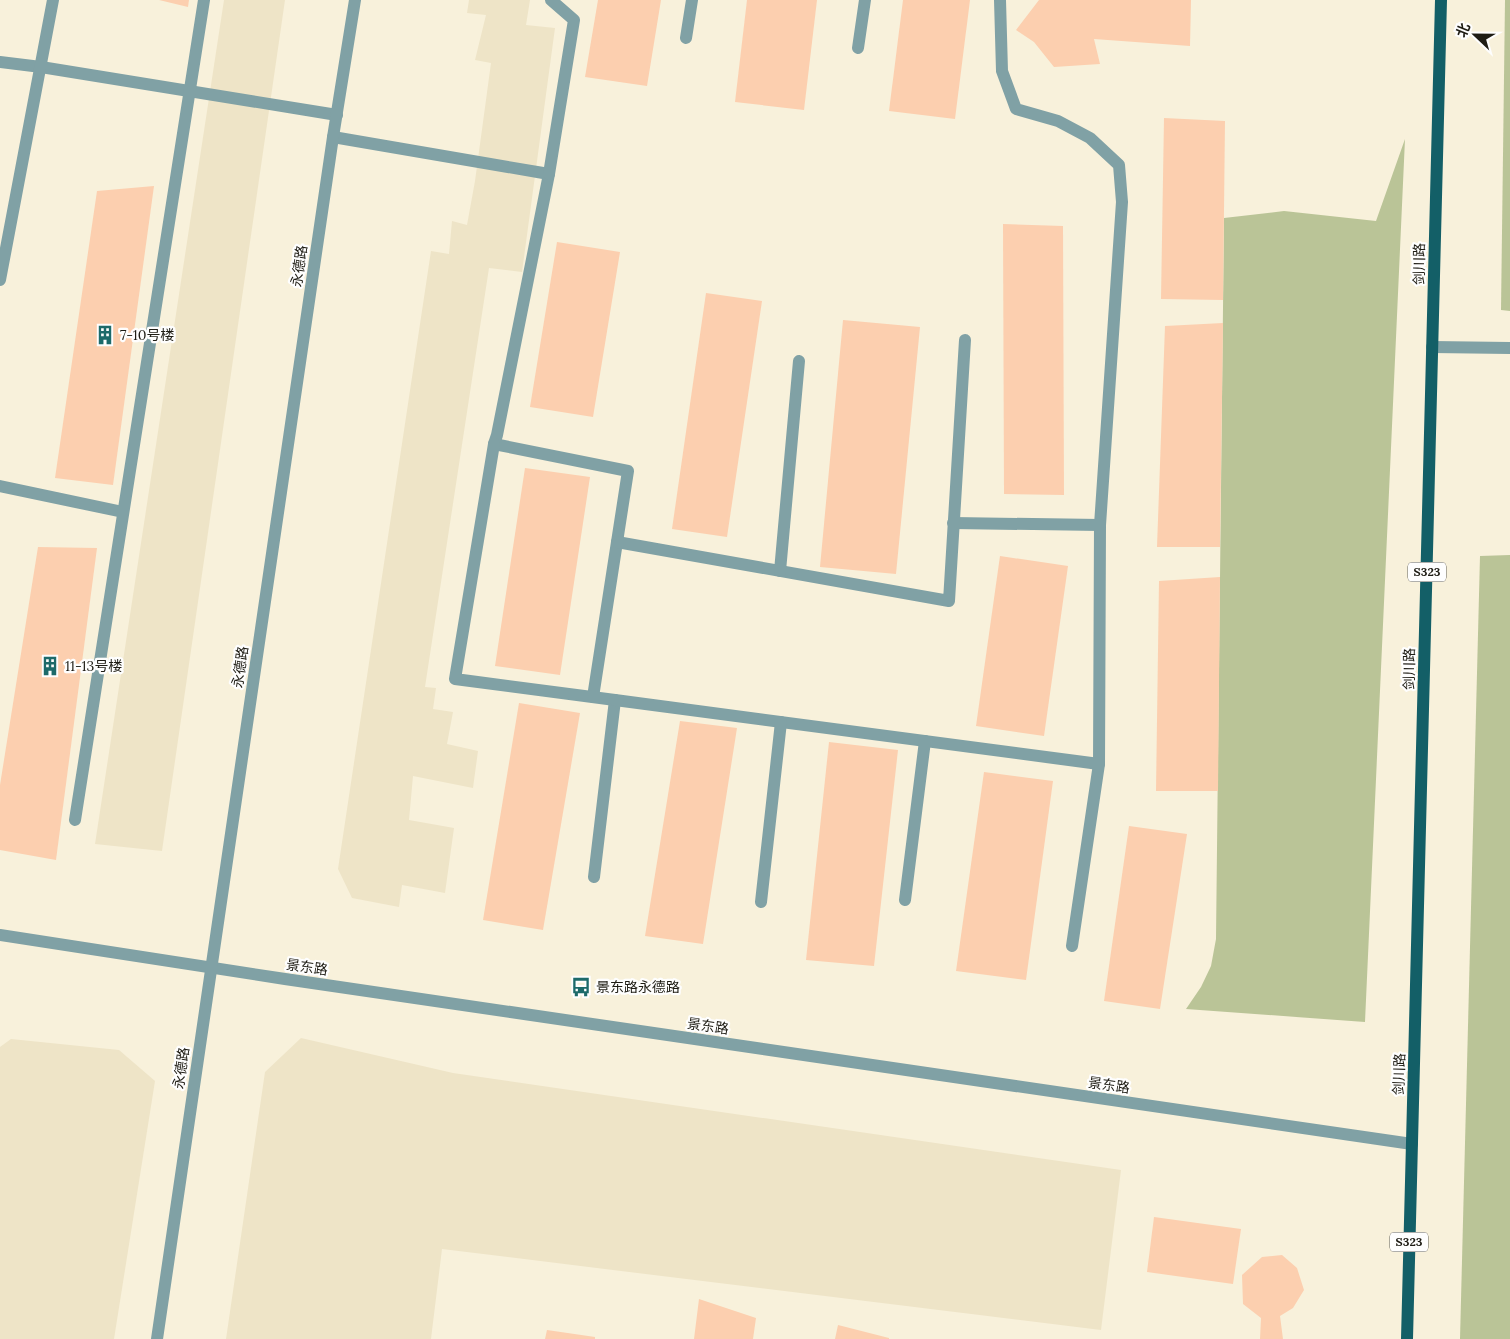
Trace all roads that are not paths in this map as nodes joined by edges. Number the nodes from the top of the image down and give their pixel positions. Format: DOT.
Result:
graph roads {
  1 [pos="54,0"];
  2 [pos="204,0"];
  3 [pos="355,0"];
  4 [pos="551,0"];
  5 [pos="692,0"];
  6 [pos="865,0"];
  7 [pos="1000,0"];
  8 [pos="1441,0"];
  9 [pos="686,38"];
  10 [pos="858,48"];
  11 [pos="0,62"];
  12 [pos="41,67"];
  13 [pos="189,91"];
  14 [pos="337,116"];
  15 [pos="334,137"];
  16 [pos="548,174"];
  17 [pos="0,280"];
  18 [pos="964,340"];
  19 [pos="1432,347"];
  20 [pos="1510,348"];
  21 [pos="799,361"];
  22 [pos="494,444"];
  23 [pos="0,486"];
  24 [pos="123,512"];
  25 [pos="953,523"];
  26 [pos="1100,526"];
  27 [pos="617,542"];
  28 [pos="780,572"];
  29 [pos="593,697"];
  30 [pos="616,700"];
  31 [pos="781,722"];
  32 [pos="925,741"];
  33 [pos="1099,764"];
  34 [pos="74,820"];
  35 [pos="594,877"];
  36 [pos="905,900"];
  37 [pos="761,902"];
  38 [pos="0,935"];
  39 [pos="1072,946"];
  40 [pos="212,968"];
  41 [pos="1412,1144"];
  42 [pos="157,1339"];
  43 [pos="1407,1339"];
  1 -- 12 [label="street"];
  2 -- 13 [label="street"];
  3 -- 14 [label="street, 永德路"];
  4 -- 16 [label="street"];
  5 -- 9 [label="street"];
  6 -- 10 [label="street"];
  7 -- 26 [label="street"];
  8 -- 19 [label="main road, 剑川路 / S323"];
  11 -- 12 [label="street"];
  12 -- 13 [label="street"];
  12 -- 17 [label="street"];
  13 -- 14 [label="street"];
  13 -- 24 [label="street"];
  14 -- 15 [label="street, 永德路"];
  15 -- 16 [label="street"];
  15 -- 40 [label="street, 永德路"];
  16 -- 22 [label="street"];
  18 -- 25 [label="street"];
  19 -- 20 [label="street"];
  19 -- 41 [label="main road, 剑川路 / S323"];
  21 -- 28 [label="street"];
  22 -- 27 [label="street"];
  22 -- 29 [label="street"];
  23 -- 24 [label="street"];
  24 -- 34 [label="street"];
  25 -- 26 [label="street"];
  25 -- 28 [label="street"];
  26 -- 33 [label="street"];
  27 -- 28 [label="street"];
  27 -- 29 [label="street"];
  29 -- 30 [label="street"];
  30 -- 31 [label="street"];
  30 -- 35 [label="street"];
  31 -- 32 [label="street"];
  31 -- 37 [label="street"];
  32 -- 33 [label="street"];
  32 -- 36 [label="street"];
  33 -- 39 [label="street"];
  38 -- 40 [label="street, 景东路"];
  40 -- 41 [label="street, 景东路"];
  40 -- 42 [label="street, 永德路"];
  41 -- 43 [label="main road, 剑川路 / S323"];
}
